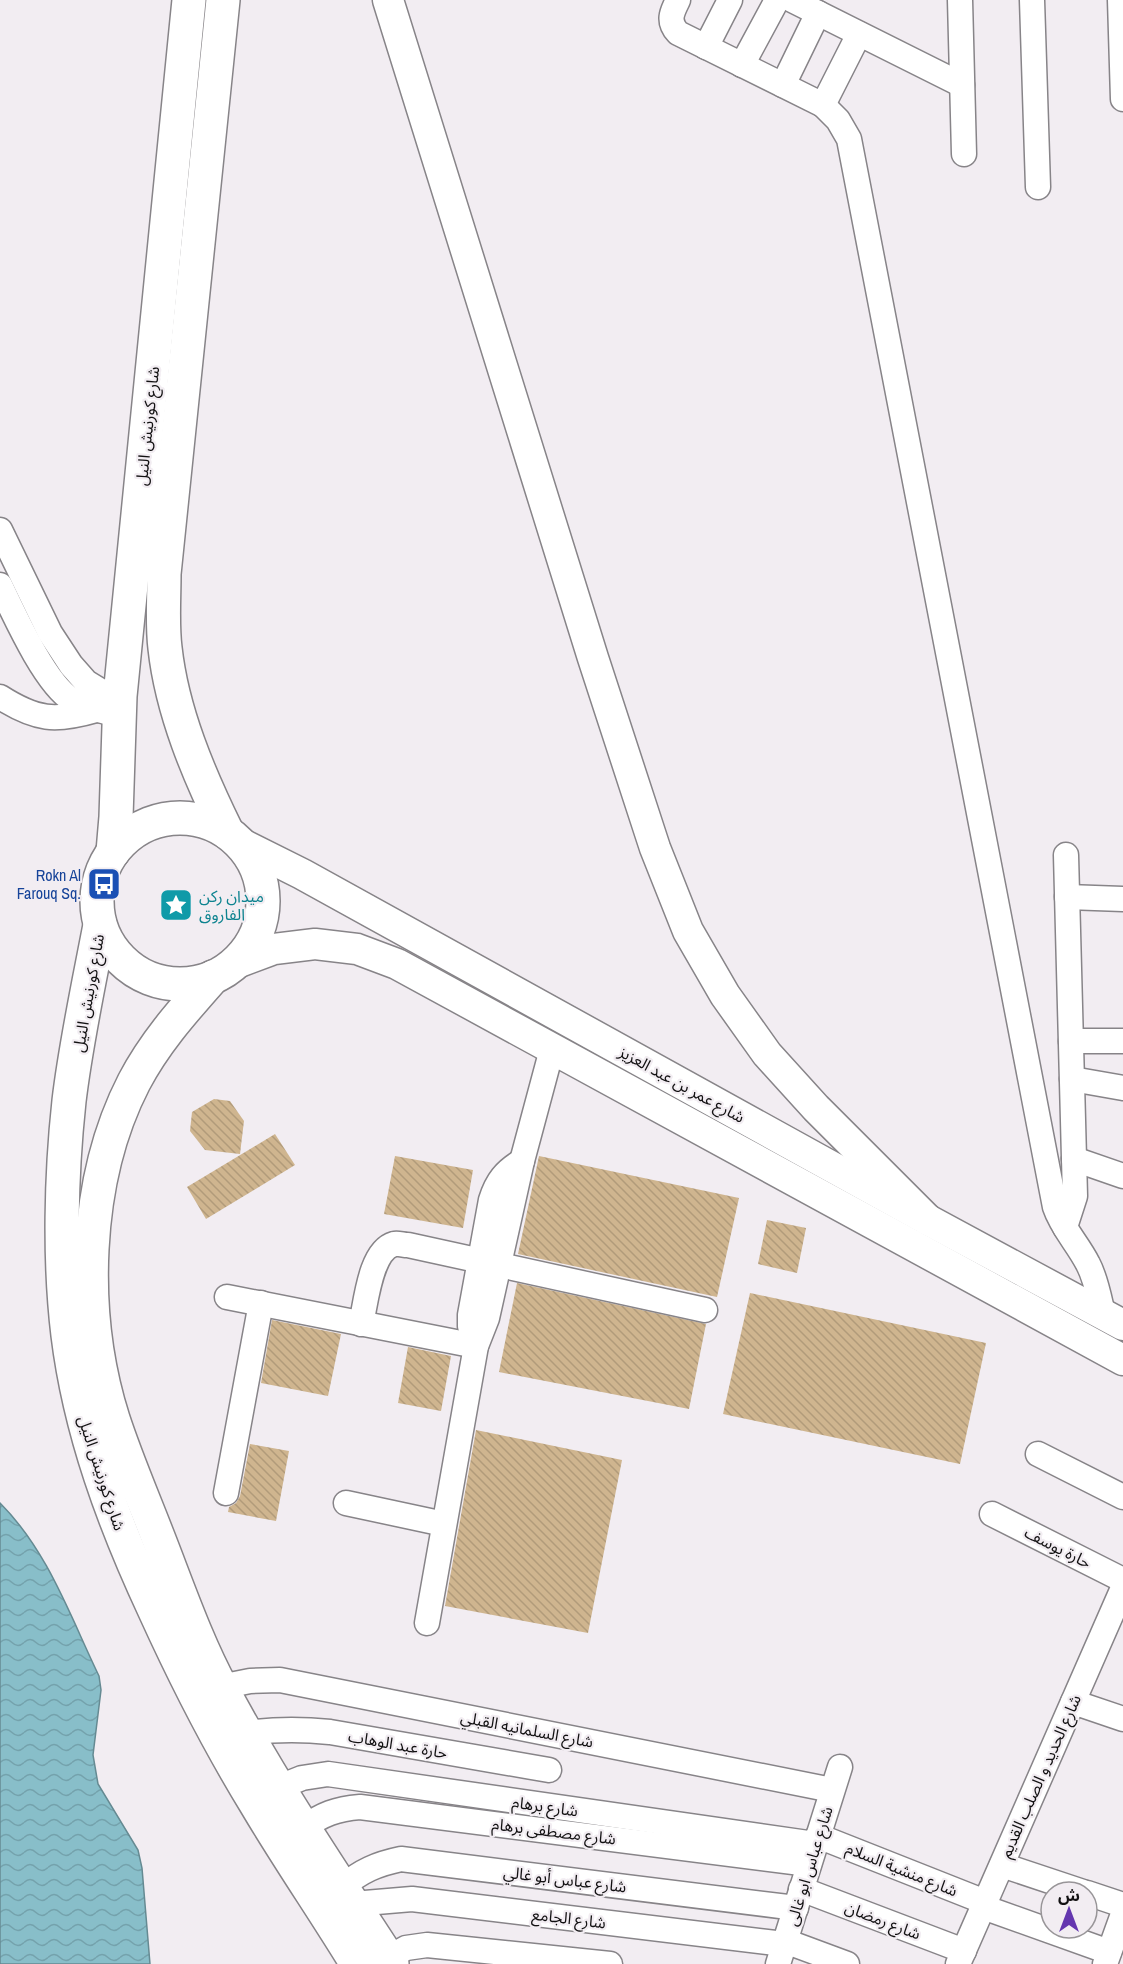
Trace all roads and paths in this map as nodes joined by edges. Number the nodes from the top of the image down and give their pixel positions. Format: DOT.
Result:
graph roads {
  1 [pos="189,0"];
  2 [pos="223,0"];
  3 [pos="388,0"];
  4 [pos="678,0"];
  5 [pos="730,0"];
  6 [pos="777,0"];
  7 [pos="792,0"];
  8 [pos="960,0"];
  9 [pos="1032,0"];
  10 [pos="1120,0"];
  11 [pos="818,13"];
  12 [pos="859,34"];
  13 [pos="706,47"];
  14 [pos="742,65"];
  15 [pos="783,85"];
  16 [pos="962,85"];
  17 [pos="1123,99"];
  18 [pos="823,105"];
  19 [pos="964,154"];
  20 [pos="1038,187"];
  21 [pos="0,530"];
  22 [pos="0,585"];
  23 [pos="0,697"];
  24 [pos="112,707"];
  25 [pos="234,838"];
  26 [pos="113,852"];
  27 [pos="1066,855"];
  28 [pos="1067,897"];
  29 [pos="1123,899"];
  30 [pos="100,925"];
  31 [pos="223,971"];
  32 [pos="1071,1041"];
  33 [pos="1123,1041"];
  34 [pos="552,1049"];
  35 [pos="1072,1079"];
  36 [pos="1123,1088"];
  37 [pos="1074,1159"];
  38 [pos="1123,1176"];
  39 [pos="928,1220"];
  40 [pos="1065,1227"];
  41 [pos="490,1263"];
  42 [pos="227,1297"];
  43 [pos="261,1303"];
  44 [pos="705,1310"];
  45 [pos="1113,1320"];
  46 [pos="362,1324"];
  47 [pos="476,1346"];
  48 [pos="1123,1360"];
  49 [pos="1038,1454"];
  50 [pos="226,1492"];
  51 [pos="1123,1497"];
  52 [pos="346,1503"];
  53 [pos="992,1514"];
  54 [pos="444,1524"];
  55 [pos="1123,1580"];
  56 [pos="1123,1588"];
  57 [pos="427,1623"];
  58 [pos="220,1687"];
  59 [pos="1073,1702"];
  60 [pos="1123,1719"];
  61 [pos="247,1733"];
  62 [pos="840,1767"];
  63 [pos="549,1770"];
  64 [pos="277,1788"];
  65 [pos="832,1790"];
  66 [pos="303,1828"];
  67 [pos="814,1848"];
  68 [pos="1002,1864"];
  69 [pos="1048,1880"];
  70 [pos="347,1896"];
  71 [pos="1099,1897"];
  72 [pos="798,1899"];
  73 [pos="984,1905"];
  74 [pos="1123,1905"];
  75 [pos="1123,1914"];
  76 [pos="782,1950"];
  77 [pos="961,1957"];
  78 [pos="1107,1958"];
  79 [pos="379,1962"];
  80 [pos="610,1964"];
  81 [pos="847,1964"];
  1 -- 24 [label="highway, شارع كورنيش النيل"];
  2 -- 25 [label="highway, شارع كورنيش النيل"];
  3 -- 39 [label="main road"];
  4 -- 13 [label="street"];
  5 -- 13 [label="street"];
  6 -- 14 [label="street"];
  7 -- 11 [label="street"];
  8 -- 16 [label="street"];
  9 -- 20 [label="street"];
  10 -- 17 [label="street"];
  11 -- 12 [label="street"];
  11 -- 15 [label="street"];
  12 -- 16 [label="street"];
  12 -- 18 [label="street"];
  13 -- 14 [label="street"];
  14 -- 15 [label="street"];
  15 -- 18 [label="street"];
  16 -- 19 [label="street"];
  18 -- 40 [label="street"];
  21 -- 24 [label="street"];
  22 -- 24 [label="street"];
  23 -- 24 [label="street"];
  24 -- 26 [label="highway, شارع كورنيش النيل"];
  25 -- 26 [label="highway"];
  25 -- 31 [label="highway"];
  25 -- 39 [label="main road, شارع عمر بن عبد العزيز"];
  26 -- 30 [label="highway"];
  27 -- 28 [label="street"];
  28 -- 29 [label="street"];
  28 -- 32 [label="street"];
  30 -- 31 [label="highway"];
  30 -- 79 [label="highway, شارع كورنيش النيل"];
  31 -- 34 [label="main road, شارع عمر بن عبد العزيز"];
  31 -- 58 [label="highway, شارع كورنيش النيل"];
  32 -- 33 [label="street"];
  32 -- 35 [label="street"];
  34 -- 41 [label="street"];
  34 -- 48 [label="main road, شارع عمر بن عبد العزيز"];
  35 -- 36 [label="street"];
  35 -- 37 [label="street"];
  37 -- 38 [label="street"];
  37 -- 40 [label="street"];
  39 -- 45 [label="main road, شارع عمر بن عبد العزيز"];
  40 -- 45 [label="street"];
  41 -- 44 [label="street"];
  41 -- 46 [label="street"];
  41 -- 47 [label="street"];
  42 -- 43 [label="street"];
  43 -- 46 [label="street"];
  43 -- 50 [label="street"];
  46 -- 47 [label="street"];
  47 -- 54 [label="street"];
  49 -- 51 [label="street"];
  52 -- 54 [label="street"];
  53 -- 55 [label="street, حارة يوسف"];
  54 -- 57 [label="street"];
  56 -- 59 [label="street, شارع الحديد و الصلب القديم"];
  58 -- 61 [label="highway, شارع كورنيش النيل"];
  58 -- 65 [label="street, شارع السلمانيه القبلي"];
  59 -- 60 [label="street"];
  59 -- 68 [label="street, شارع الحديد و الصلب القديم"];
  61 -- 63 [label="street, حارة عبد الوهاب"];
  61 -- 64 [label="highway, شارع كورنيش النيل"];
  62 -- 65 [label="street, شارع عباس ابو غالى"];
  64 -- 66 [label="highway, شارع كورنيش النيل"];
  64 -- 67 [label="street, شارع برهام"];
  65 -- 67 [label="street, شارع عباس ابو غالى"];
  66 -- 67 [label="street, شارع مصطفى برهام"];
  66 -- 70 [label="highway, شارع كورنيش النيل"];
  67 -- 72 [label="street, شارع عباس ابو غالى"];
  67 -- 73 [label="street, شارع منشية السلام"];
  68 -- 69 [label="street"];
  68 -- 73 [label="street, شارع الحديد و الصلب القديم"];
  70 -- 72 [label="street, شارع عباس أبو غالي"];
  70 -- 76 [label="street, شارع الجامع"];
  70 -- 79 [label="highway, شارع كورنيش النيل"];
  71 -- 74 [label="street"];
  72 -- 76 [label="street, شارع عباس ابو غالى"];
  72 -- 77 [label="street, شارع رمضان"];
  73 -- 77 [label="street, شارع الحديد و الصلب القديم"];
  73 -- 78 [label="street, شارع منشية السلام"];
  75 -- 78 [label="street"];
  76 -- 81 [label="street, شارع الجامع"];
  79 -- 80 [label="street"];
}
